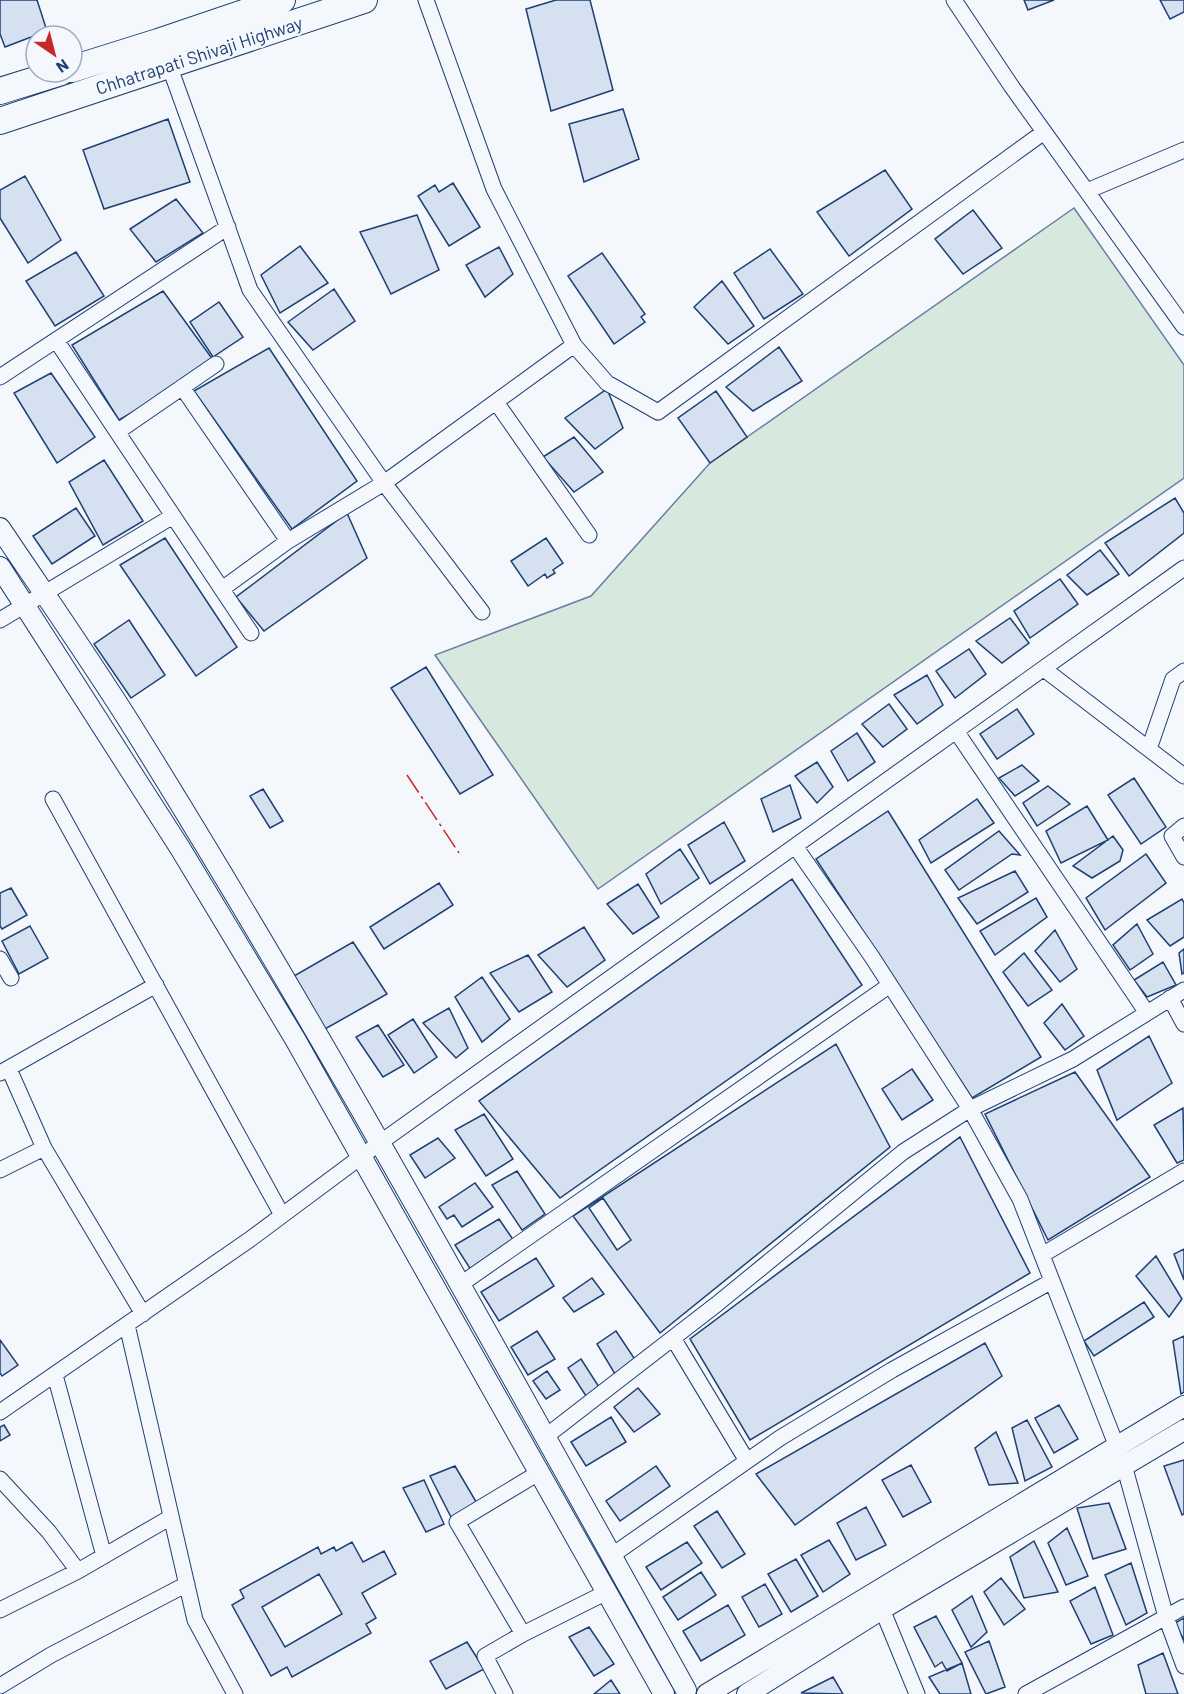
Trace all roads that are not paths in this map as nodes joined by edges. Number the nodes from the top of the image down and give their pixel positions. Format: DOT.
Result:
graph roads {
  1 [pos="282,0"];
  2 [pos="364,0"];
  3 [pos="426,0"];
  4 [pos="954,0"];
  5 [pos="84,65"];
  6 [pos="169,65"];
  7 [pos="24,84"];
  8 [pos="0,91"];
  9 [pos="1,117"];
  10 [pos="1044,132"];
  11 [pos="1184,150"];
  12 [pos="1087,191"];
  13 [pos="228,227"];
  14 [pos="1184,327"];
  15 [pos="56,340"];
  16 [pos="574,345"];
  17 [pos="216,364"];
  18 [pos="0,377"];
  19 [pos="182,387"];
  20 [pos="496,402"];
  21 [pos="117,432"];
  22 [pos="384,483"];
  23 [pos="173,516"];
  24 [pos="0,528"];
  25 [pos="589,536"];
  26 [pos="288,541"];
  27 [pos="0,567"];
  28 [pos="1184,568"];
  29 [pos="222,589"];
  30 [pos="44,594"];
  31 [pos="25,605"];
  32 [pos="482,612"];
  33 [pos="0,620"];
  34 [pos="251,633"];
  35 [pos="1044,669"];
  36 [pos="1184,671"];
  37 [pos="956,731"];
  38 [pos="1149,749"];
  39 [pos="1184,776"];
  40 [pos="53,799"];
  41 [pos="1184,826"];
  42 [pos="795,846"];
  43 [pos="1184,857"];
  44 [pos="0,959"];
  45 [pos="11,978"];
  46 [pos="156,985"];
  47 [pos="890,985"];
  48 [pos="1184,990"];
  49 [pos="1170,998"];
  50 [pos="1147,1013"];
  51 [pos="1184,1024"];
  52 [pos="5,1071"];
  53 [pos="970,1110"];
  54 [pos="380,1143"];
  55 [pos="44,1148"];
  56 [pos="362,1156"];
  57 [pos="0,1170"];
  58 [pos="1184,1171"];
  59 [pos="282,1215"];
  60 [pos="1042,1255"];
  61 [pos="1052,1281"];
  62 [pos="461,1284"];
  63 [pos="143,1314"];
  64 [pos="127,1325"];
  65 [pos="673,1338"];
  66 [pos="55,1375"];
  67 [pos="1184,1406"];
  68 [pos="0,1412"];
  69 [pos="1184,1430"];
  70 [pos="545,1437"];
  71 [pos="1117,1446"];
  72 [pos="747,1461"];
  73 [pos="1124,1465"];
  74 [pos="540,1472"];
  75 [pos="0,1479"];
  76 [pos="171,1517"];
  77 [pos="104,1556"];
  78 [pos="611,1556"];
  79 [pos="78,1571"];
  80 [pos="187,1584"];
  81 [pos="607,1592"];
  82 [pos="1184,1607"];
  83 [pos="882,1609"];
  84 [pos="0,1610"];
  85 [pos="1166,1617"];
  86 [pos="523,1634"];
  87 [pos="1184,1666"];
  88 [pos="0,1686"];
  89 [pos="681,1692"];
  90 [pos="235,1694"];
  91 [pos="505,1694"];
  92 [pos="664,1694"];
  93 [pos="707,1694"];
  94 [pos="747,1694"];
  95 [pos="917,1694"];
  96 [pos="1026,1694"];
  1 -- 5 [label="highway, Chhatrapati Shivaji Highway"];
  2 -- 6 [label="highway, Chhatrapati Shivaji Highway"];
  3 -- 16 [label="street"];
  4 -- 10 [label="street"];
  6 -- 9 [label="highway, Chhatrapati Shivaji Highway"];
  6 -- 13 [label="street"];
  7 -- 8 [label="highway"];
  10 -- 12 [label="street"];
  10 -- 16 [label="street"];
  11 -- 12 [label="street"];
  12 -- 14 [label="street"];
  13 -- 15 [label="street"];
  13 -- 22 [label="street"];
  15 -- 18 [label="street"];
  15 -- 21 [label="street"];
  16 -- 20 [label="street"];
  17 -- 19 [label="street"];
  19 -- 21 [label="street"];
  19 -- 26 [label="street"];
  20 -- 22 [label="street"];
  20 -- 25 [label="street"];
  21 -- 23 [label="street"];
  22 -- 26 [label="street"];
  22 -- 32 [label="street"];
  23 -- 29 [label="street"];
  23 -- 30 [label="street"];
  24 -- 30 [label="street"];
  26 -- 29 [label="street"];
  27 -- 31 [label="street"];
  28 -- 35 [label="street"];
  29 -- 34 [label="street"];
  30 -- 31 [label="street"];
  30 -- 54 [label="street"];
  31 -- 33 [label="street"];
  31 -- 56 [label="street"];
  35 -- 37 [label="street"];
  35 -- 38 [label="street"];
  36 -- 38 [label="street"];
  37 -- 42 [label="street"];
  37 -- 50 [label="street"];
  38 -- 39 [label="street"];
  40 -- 46 [label="street"];
  41 -- 43 [label="street"];
  42 -- 47 [label="street"];
  42 -- 54 [label="street"];
  44 -- 45 [label="street"];
  46 -- 52 [label="street"];
  46 -- 59 [label="street"];
  47 -- 53 [label="street"];
  47 -- 62 [label="street"];
  48 -- 49 [label="street"];
  49 -- 50 [label="street"];
  49 -- 51 [label="street"];
  50 -- 53 [label="street"];
  52 -- 55 [label="street"];
  53 -- 60 [label="street"];
  53 -- 65 [label="street"];
  54 -- 56 [label="street"];
  54 -- 62 [label="street"];
  55 -- 57 [label="street"];
  55 -- 63 [label="street"];
  56 -- 59 [label="street"];
  56 -- 74 [label="street"];
  58 -- 60 [label="street"];
  59 -- 63 [label="street"];
  60 -- 61 [label="street"];
  61 -- 71 [label="street"];
  61 -- 72 [label="street"];
  62 -- 70 [label="street"];
  63 -- 64 [label="street"];
  64 -- 66 [label="street"];
  64 -- 76 [label="street"];
  65 -- 70 [label="street"];
  65 -- 72 [label="street"];
  66 -- 68 [label="street"];
  66 -- 77 [label="street"];
  67 -- 71 [label="street"];
  69 -- 73 [label="street"];
  70 -- 78 [label="street"];
  71 -- 73 [label="street"];
  71 -- 93 [label="street"];
  72 -- 78 [label="street"];
  73 -- 83 [label="street"];
  73 -- 85 [label="street"];
  74 -- 81 [label="street"];
  74 -- 86 [label="street"];
  75 -- 79 [label="street"];
  76 -- 77 [label="street"];
  76 -- 80 [label="street"];
  77 -- 79 [label="street"];
  78 -- 89 [label="street"];
  79 -- 84 [label="street"];
  80 -- 88 [label="street"];
  80 -- 90 [label="street"];
  81 -- 86 [label="street"];
  81 -- 92 [label="street"];
  82 -- 85 [label="street"];
  83 -- 94 [label="street"];
  83 -- 95 [label="street"];
  85 -- 87 [label="street"];
  85 -- 96 [label="street"];
  86 -- 91 [label="street"];
  89 -- 93 [label="street"];
}
